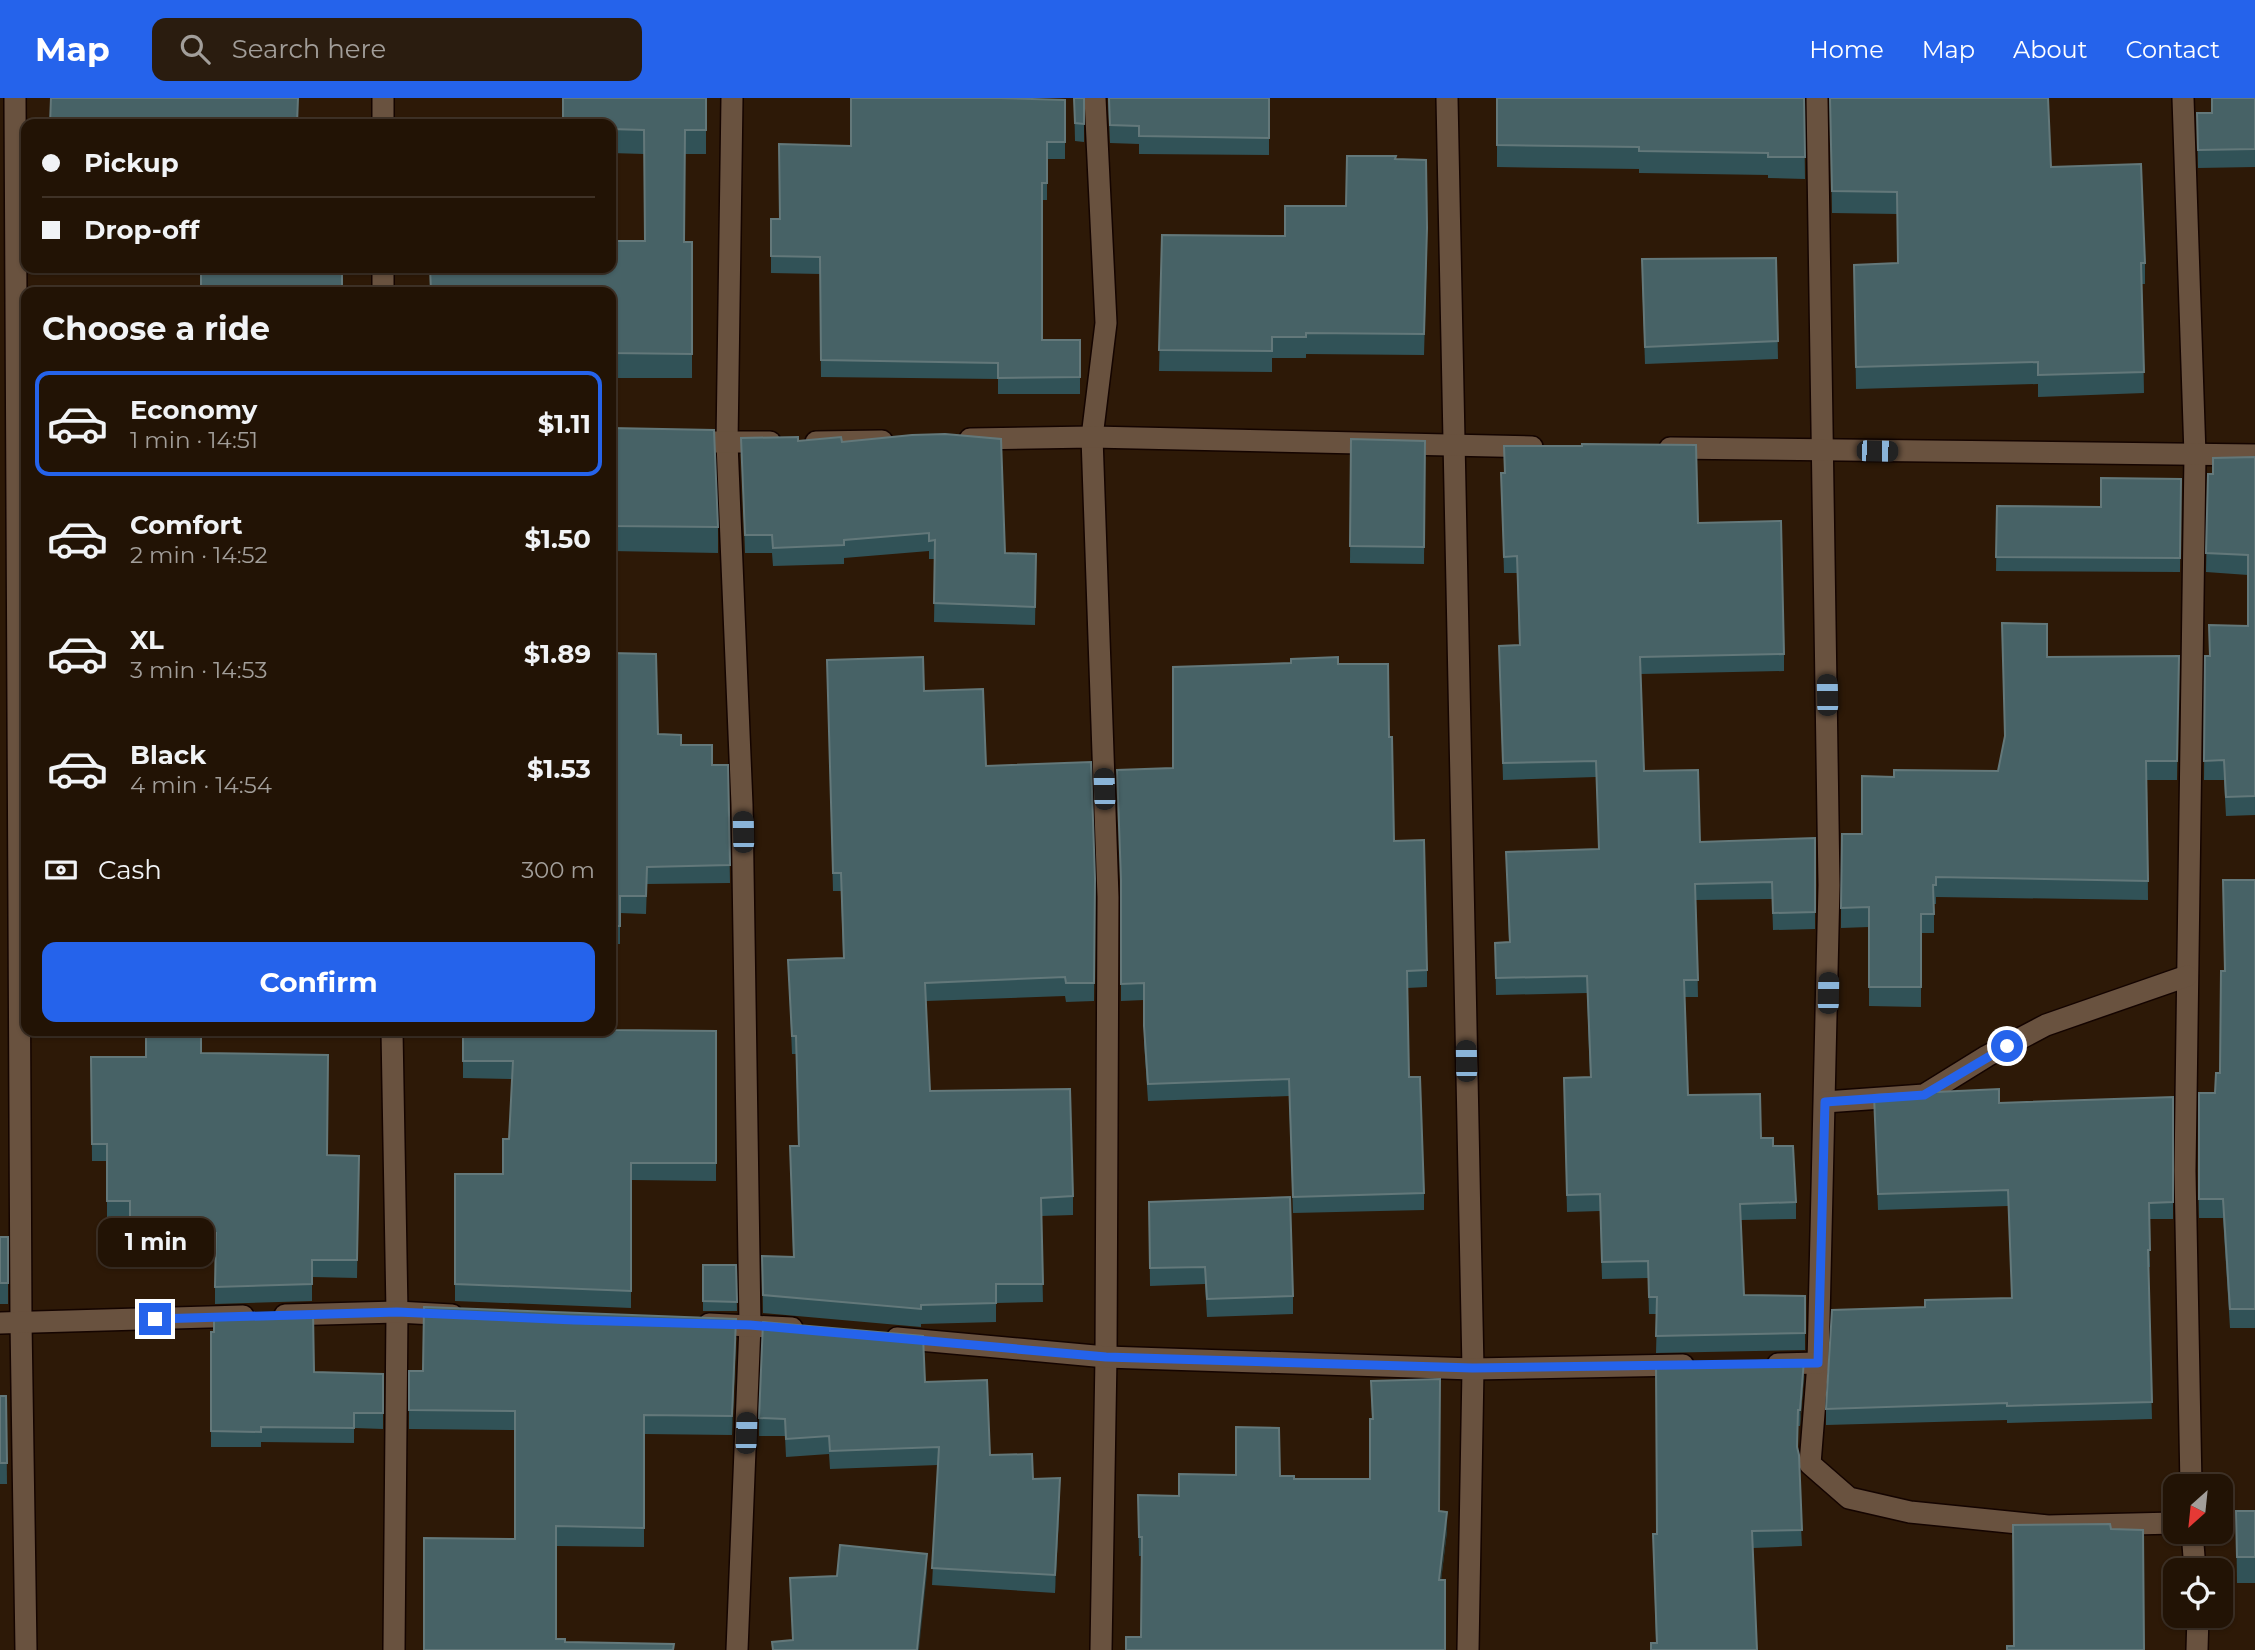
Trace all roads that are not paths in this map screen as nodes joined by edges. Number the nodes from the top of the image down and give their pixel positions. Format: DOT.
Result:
graph roads {
  1 [pos="15,98"];
  2 [pos="383,98"];
  3 [pos="732,98"];
  4 [pos="1095,98"];
  5 [pos="1447,98"];
  6 [pos="1816,98"];
  7 [pos="2183,98"];
  8 [pos="383,119"];
  9 [pos="14,418"];
  10 [pos="1092,437"];
  11 [pos="956,439"];
  12 [pos="902,440"];
  13 [pos="662,442"];
  14 [pos="727,443"];
  15 [pos="1452,446"];
  16 [pos="1549,447"];
  17 [pos="1645,448"];
  18 [pos="1824,450"];
  19 [pos="2194,455"];
  20 [pos="2255,456"];
  21 [pos="2187,976"];
  22 [pos="393,1036"];
  23 [pos="1825,1102"];
  24 [pos="397,1312"];
  25 [pos="478,1316"];
  26 [pos="11,1322"];
  27 [pos="682,1323"];
  28 [pos="750,1325"];
  29 [pos="818,1331"];
  30 [pos="873,1336"];
  31 [pos="1106,1357"];
  32 [pos="1818,1363"];
  33 [pos="1762,1364"];
  34 [pos="1707,1365"];
  35 [pos="1473,1368"];
  36 [pos="2190,1474"];
  37 [pos="2163,1523"];
  38 [pos="2198,1628"];
  39 [pos="26,1650"];
  40 [pos="394,1650"];
  41 [pos="737,1650"];
  42 [pos="1101,1650"];
  43 [pos="1468,1650"];
  44 [pos="2197,1650"];
  1 -- 9 [label="street"];
  2 -- 8 [label="street"];
  3 -- 14 [label="street"];
  4 -- 10 [label="street"];
  5 -- 15 [label="street"];
  6 -- 18 [label="street"];
  7 -- 19 [label="street"];
  9 -- 26 [label="street"];
  10 -- 11 [label="street"];
  10 -- 15 [label="street"];
  10 -- 31 [label="street"];
  12 -- 14 [label="street"];
  13 -- 14 [label="street"];
  14 -- 28 [label="street"];
  15 -- 16 [label="street"];
  15 -- 35 [label="street"];
  17 -- 18 [label="street"];
  18 -- 19 [label="street"];
  18 -- 23 [label="street"];
  19 -- 20 [label="street"];
  19 -- 21 [label="street"];
  21 -- 23 [label="street"];
  21 -- 36 [label="street"];
  22 -- 24 [label="street"];
  23 -- 32 [label="street"];
  24 -- 25 [label="street"];
  24 -- 26 [label="street"];
  24 -- 40 [label="street"];
  26 -- 39 [label="street"];
  27 -- 28 [label="street"];
  28 -- 29 [label="street"];
  28 -- 41 [label="street"];
  30 -- 31 [label="street"];
  31 -- 35 [label="street"];
  31 -- 42 [label="street"];
  32 -- 33 [label="street"];
  32 -- 37 [label="street"];
  34 -- 35 [label="street"];
  35 -- 43 [label="street"];
  38 -- 44 [label="street"];
}
